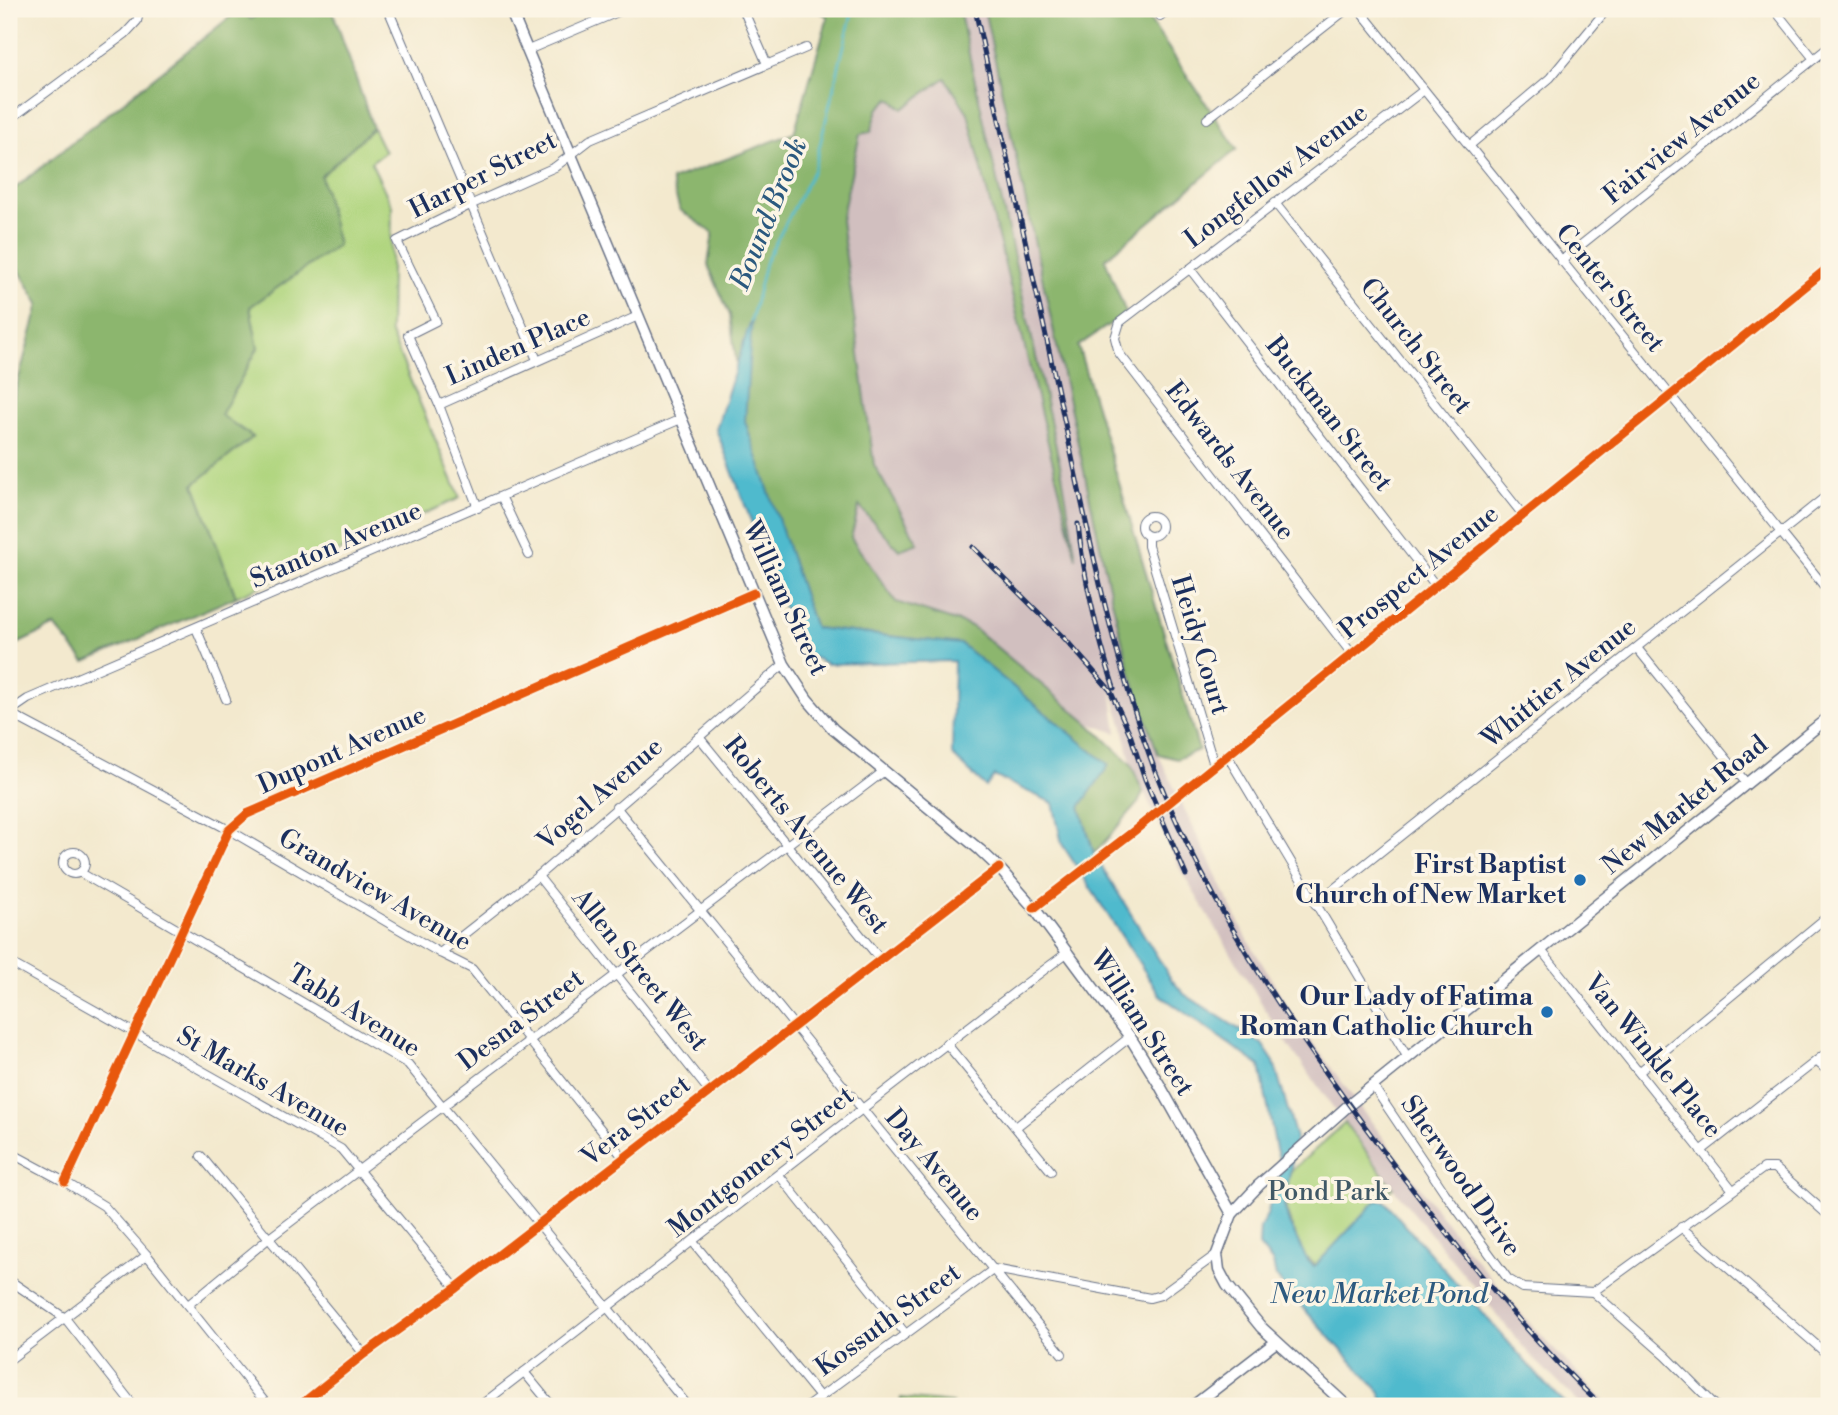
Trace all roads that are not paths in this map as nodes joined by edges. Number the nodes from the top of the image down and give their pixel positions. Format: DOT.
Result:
graph roads {
  1 [pos="140,9"];
  2 [pos="388,9"];
  3 [pos="510,9"];
  4 [pos="625,9"];
  5 [pos="743,9"];
  6 [pos="1170,9"];
  7 [pos="1347,9"];
  8 [pos="1607,9"];
  9 [pos="1774,9"];
  10 [pos="1364,10"];
  11 [pos="1160,16"];
  12 [pos="1829,47"];
  13 [pos="806,48"];
  14 [pos="528,50"];
  15 [pos="1814,59"];
  16 [pos="766,64"];
  17 [pos="1424,90"];
  18 [pos="1207,119"];
  19 [pos="9,120"];
  20 [pos="1469,146"];
  21 [pos="571,156"];
  22 [pos="1275,203"];
  23 [pos="470,205"];
  24 [pos="1561,261"];
  25 [pos="1829,267"];
  26 [pos="1190,269"];
  27 [pos="1153,296"];
  28 [pos="638,316"];
  29 [pos="537,360"];
  30 [pos="1670,396"];
  31 [pos="439,405"];
  32 [pos="681,419"];
  33 [pos="1829,494"];
  34 [pos="502,498"];
  35 [pos="478,508"];
  36 [pos="1523,515"];
  37 [pos="1782,533"];
  38 [pos="1148,536"];
  39 [pos="529,555"];
  40 [pos="1436,586"];
  41 [pos="1829,592"];
  42 [pos="754,593"];
  43 [pos="196,628"];
  44 [pos="1637,648"];
  45 [pos="1352,654"];
  46 [pos="784,664"];
  47 [pos="226,699"];
  48 [pos="9,712"];
  49 [pos="1829,717"];
  50 [pos="699,737"];
  51 [pos="1227,755"];
  52 [pos="1214,765"];
  53 [pos="883,772"];
  54 [pos="1747,784"];
  55 [pos="615,807"];
  56 [pos="229,830"];
  57 [pos="785,845"];
  58 [pos="999,868"];
  59 [pos="80,873"];
  60 [pos="538,876"];
  61 [pos="1315,904"];
  62 [pos="1034,908"];
  63 [pos="699,911"];
  64 [pos="1829,915"];
  65 [pos="181,932"];
  66 [pos="1541,950"];
  67 [pos="1068,952"];
  68 [pos="440,953"];
  69 [pos="880,959"];
  70 [pos="9,962"];
  71 [pos="616,974"];
  72 [pos="793,1026"];
  73 [pos="136,1033"];
  74 [pos="1130,1037"];
  75 [pos="528,1041"];
  76 [pos="946,1043"];
  77 [pos="1829,1051"];
  78 [pos="1408,1058"];
  79 [pos="1816,1061"];
  80 [pos="1639,1072"];
  81 [pos="1829,1072"];
  82 [pos="1373,1086"];
  83 [pos="709,1091"];
  84 [pos="442,1106"];
  85 [pos="862,1111"];
  86 [pos="1016,1127"];
  87 [pos="1702,1151"];
  88 [pos="9,1152"];
  89 [pos="201,1156"];
  90 [pos="623,1157"];
  91 [pos="360,1169"];
  92 [pos="1051,1171"];
  93 [pos="779,1175"];
  94 [pos="65,1182"];
  95 [pos="1732,1189"];
  96 [pos="1232,1214"];
  97 [pos="1829,1216"];
  98 [pos="538,1224"];
  99 [pos="1681,1227"];
  100 [pos="268,1238"];
  101 [pos="693,1242"];
  102 [pos="1217,1254"];
  103 [pos="147,1255"];
  104 [pos="994,1269"];
  105 [pos="9,1280"];
  106 [pos="456,1288"];
  107 [pos="1593,1293"];
  108 [pos="188,1305"];
  109 [pos="607,1308"];
  110 [pos="65,1318"];
  111 [pos="905,1333"];
  112 [pos="1276,1342"];
  113 [pos="364,1354"];
  114 [pos="1062,1354"];
  115 [pos="1829,1356"];
  116 [pos="9,1360"];
  117 [pos="524,1372"];
  118 [pos="820,1397"];
  119 [pos="134,1406"];
  120 [pos="268,1406"];
  121 [pos="299,1406"];
  122 [pos="480,1406"];
  123 [pos="552,1406"];
  124 [pos="688,1406"];
  125 [pos="808,1406"];
  126 [pos="1193,1406"];
  127 [pos="1347,1406"];
  128 [pos="1716,1406"];
  1 -- 19 [label="street"];
  2 -- 23 [label="street"];
  3 -- 14 [label="main road, William Street"];
  4 -- 14 [label="street"];
  5 -- 16 [label="street"];
  6 -- 11 [label="street"];
  7 -- 18 [label="street"];
  8 -- 20 [label="street"];
  9 -- 15 [label="street"];
  10 -- 17 [label="street, Center Street"];
  12 -- 15 [label="street, Fairview Avenue"];
  13 -- 16 [label="street, Harper Street"];
  14 -- 21 [label="main road, William Street"];
  15 -- 24 [label="street, Fairview Avenue"];
  16 -- 21 [label="street, Harper Street"];
  17 -- 20 [label="street, Center Street"];
  17 -- 22 [label="street, Longfellow Avenue"];
  20 -- 24 [label="street, Center Street"];
  21 -- 23 [label="street, Harper Street"];
  21 -- 28 [label="main road, William Street"];
  22 -- 26 [label="street, Longfellow Avenue"];
  22 -- 36 [label="street, Church Street"];
  23 -- 29 [label="street"];
  23 -- 31 [label="street, Harper Street"];
  24 -- 30 [label="street, Center Street"];
  25 -- 30 [label="street, Prospect Avenue"];
  26 -- 27 [label="street, Longfellow Avenue"];
  26 -- 40 [label="street, Buckman Street"];
  27 -- 45 [label="street, Edwards Avenue"];
  28 -- 29 [label="street, Linden Place"];
  28 -- 32 [label="main road, William Street"];
  29 -- 31 [label="street, Linden Place"];
  30 -- 36 [label="street, Prospect Avenue"];
  30 -- 37 [label="street, Center Street"];
  31 -- 35 [label="street, Linden Place"];
  32 -- 34 [label="street, Stanton Avenue"];
  32 -- 42 [label="main road, William Street"];
  33 -- 37 [label="street, Whittier Avenue"];
  34 -- 35 [label="street, Stanton Avenue"];
  34 -- 39 [label="street"];
  35 -- 43 [label="street, Stanton Avenue"];
  36 -- 40 [label="street, Prospect Avenue"];
  37 -- 41 [label="street, Center Street"];
  37 -- 44 [label="street, Whittier Avenue"];
  38 -- 52 [label="street, Heidy Court"];
  40 -- 45 [label="street, Prospect Avenue"];
  42 -- 46 [label="main road, William Street"];
  42 -- 56 [label="street, Dupont Avenue"];
  43 -- 47 [label="street"];
  43 -- 48 [label="street, Stanton Avenue"];
  44 -- 54 [label="street"];
  44 -- 61 [label="street, Whittier Avenue"];
  45 -- 51 [label="street, Prospect Avenue"];
  46 -- 50 [label="street, Vogel Avenue"];
  46 -- 53 [label="main road, William Street"];
  48 -- 56 [label="street, Grandview Avenue"];
  49 -- 54 [label="main road, New Market Road"];
  50 -- 55 [label="street, Vogel Avenue"];
  50 -- 57 [label="street, Roberts Avenue West"];
  51 -- 52 [label="street, Prospect Avenue"];
  51 -- 61 [label="street"];
  52 -- 62 [label="street, Prospect Avenue"];
  53 -- 57 [label="street, Desna Street"];
  53 -- 58 [label="main road, William Street"];
  54 -- 66 [label="main road, New Market Road"];
  55 -- 60 [label="street, Vogel Avenue"];
  55 -- 63 [label="street, Day Avenue"];
  56 -- 65 [label="street, Dupont Avenue"];
  56 -- 68 [label="street, Grandview Avenue"];
  57 -- 63 [label="street, Desna Street"];
  57 -- 69 [label="street, Roberts Avenue West"];
  58 -- 62 [label="main road, William Street"];
  58 -- 69 [label="street, Vera Street"];
  59 -- 65 [label="street, Tabb Avenue"];
  60 -- 68 [label="street, Vogel Avenue"];
  60 -- 71 [label="street, Allen Street West"];
  61 -- 78 [label="street"];
  62 -- 67 [label="main road, William Street"];
  63 -- 71 [label="street, Desna Street"];
  63 -- 72 [label="street, Day Avenue"];
  64 -- 80 [label="street"];
  65 -- 73 [label="street, Dupont Avenue"];
  65 -- 84 [label="street, Tabb Avenue"];
  66 -- 78 [label="main road, New Market Road"];
  66 -- 80 [label="street, Van Winkle Place"];
  67 -- 74 [label="main road, William Street"];
  67 -- 76 [label="street, Montgomery Street"];
  68 -- 75 [label="street, Grandview Avenue"];
  69 -- 72 [label="street, Vera Street"];
  70 -- 73 [label="street, St Marks Avenue"];
  71 -- 75 [label="street, Desna Street"];
  71 -- 83 [label="street, Allen Street West"];
  72 -- 83 [label="street, Vera Street"];
  72 -- 85 [label="street, Day Avenue"];
  73 -- 91 [label="street, St Marks Avenue"];
  73 -- 94 [label="street, Dupont Avenue"];
  74 -- 86 [label="street"];
  74 -- 96 [label="main road, William Street"];
  75 -- 84 [label="street, Desna Street"];
  75 -- 90 [label="street, Grandview Avenue"];
  76 -- 85 [label="street, Montgomery Street"];
  76 -- 86 [label="street"];
  77 -- 79 [label="street"];
  78 -- 82 [label="main road, New Market Road"];
  79 -- 81 [label="street"];
  79 -- 87 [label="street"];
  80 -- 87 [label="street, Van Winkle Place"];
  82 -- 96 [label="main road, New Market Road"];
  82 -- 107 [label="street, Sherwood Drive"];
  83 -- 90 [label="street, Vera Street"];
  84 -- 91 [label="street, Desna Street"];
  84 -- 98 [label="street, Tabb Avenue"];
  85 -- 93 [label="street, Montgomery Street"];
  85 -- 104 [label="street, Day Avenue"];
  86 -- 92 [label="street"];
  87 -- 95 [label="street, Van Winkle Place"];
  88 -- 94 [label="street"];
  89 -- 100 [label="street"];
  90 -- 98 [label="street, Vera Street"];
  91 -- 100 [label="street, Desna Street"];
  91 -- 106 [label="street, St Marks Avenue"];
  93 -- 101 [label="street, Montgomery Street"];
  93 -- 111 [label="street"];
  94 -- 103 [label="street"];
  95 -- 97 [label="street"];
  95 -- 99 [label="street"];
  96 -- 102 [label="main road"];
  98 -- 106 [label="street, Vera Street"];
  98 -- 109 [label="street, Tabb Avenue"];
  99 -- 107 [label="street"];
  99 -- 115 [label="street"];
  100 -- 108 [label="street, Desna Street"];
  100 -- 113 [label="street"];
  101 -- 109 [label="street, Montgomery Street"];
  101 -- 118 [label="street"];
  102 -- 104 [label="street"];
  102 -- 112 [label="main road"];
  103 -- 108 [label="street"];
  103 -- 110 [label="street"];
  104 -- 111 [label="street, Kossuth Street"];
  104 -- 114 [label="street, Day Avenue"];
  105 -- 110 [label="street"];
  106 -- 113 [label="street, Vera Street"];
  107 -- 128 [label="street"];
  108 -- 120 [label="street"];
  109 -- 117 [label="street, Montgomery Street"];
  109 -- 124 [label="street, Tabb Avenue"];
  110 -- 116 [label="street"];
  110 -- 119 [label="street"];
  111 -- 118 [label="street, Kossuth Street"];
  112 -- 126 [label="main road"];
  112 -- 127 [label="main road"];
  113 -- 121 [label="street, Vera Street"];
  117 -- 122 [label="street, Montgomery Street"];
  117 -- 123 [label="street"];
  118 -- 125 [label="street, Kossuth Street"];
}
